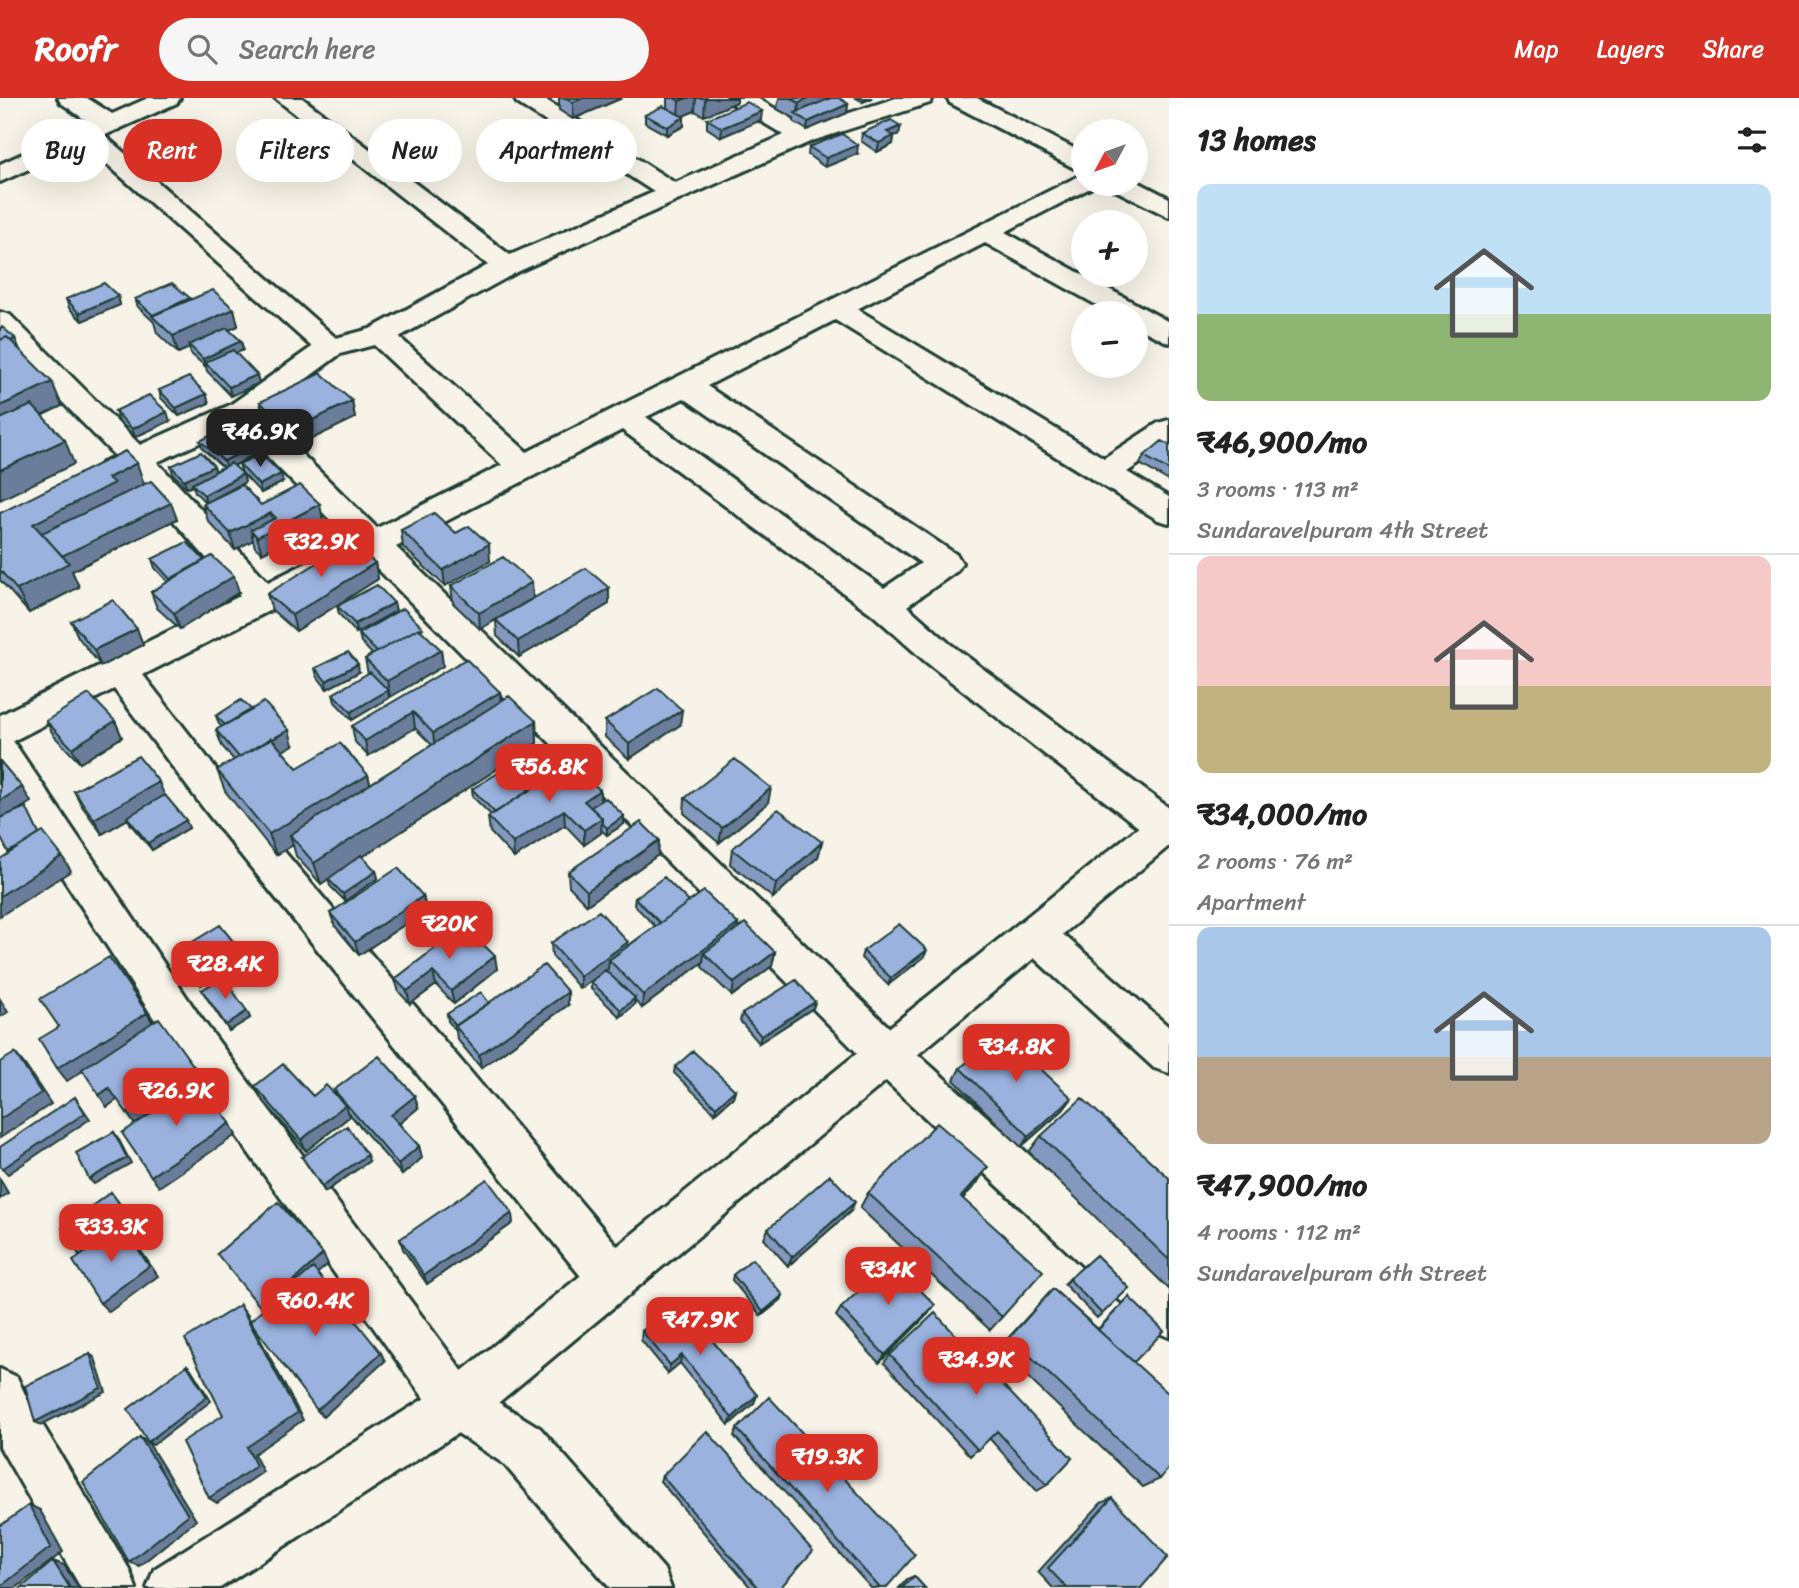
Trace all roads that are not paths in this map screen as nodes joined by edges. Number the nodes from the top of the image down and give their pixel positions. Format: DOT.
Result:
graph roads {
  1 [pos="70,98"];
  2 [pos="168,98"];
  3 [pos="287,98"];
  4 [pos="526,98"];
  5 [pos="740,98"];
  6 [pos="921,98"];
  7 [pos="959,98"];
  8 [pos="90,119"];
  9 [pos="109,125"];
  10 [pos="803,136"];
  11 [pos="109,138"];
  12 [pos="1071,157"];
  13 [pos="21,164"];
  14 [pos="0,174"];
  15 [pos="1071,188"];
  16 [pos="674,192"];
  17 [pos="1145,196"];
  18 [pos="1169,209"];
  19 [pos="985,232"];
  20 [pos="507,266"];
  21 [pos="1110,301"];
  22 [pos="835,308"];
  23 [pos="0,321"];
  24 [pos="1148,322"];
  25 [pos="1169,334"];
  26 [pos="380,335"];
  27 [pos="330,348"];
  28 [pos="685,385"];
  29 [pos="241,412"];
  30 [pos="624,416"];
  31 [pos="1169,430"];
  32 [pos="136,459"];
  33 [pos="524,467"];
  34 [pos="1104,473"];
  35 [pos="87,482"];
  36 [pos="1169,512"];
  37 [pos="373,544"];
  38 [pos="264,600"];
  39 [pos="884,605"];
  40 [pos="120,671"];
  41 [pos="0,731"];
  42 [pos="0,751"];
  43 [pos="1168,827"];
  44 [pos="1035,934"];
  45 [pos="887,1054"];
  46 [pos="1169,1054"];
  47 [pos="613,1278"];
  48 [pos="1169,1313"];
  49 [pos="458,1405"];
  50 [pos="3,1411"];
  51 [pos="110,1588"];
  52 [pos="173,1588"];
  53 [pos="645,1588"];
  1 -- 8 [label="street"];
  2 -- 9 [label="street"];
  3 -- 20 [label="street"];
  4 -- 16 [label="street"];
  5 -- 10 [label="street"];
  6 -- 10 [label="street"];
  7 -- 12 [label="street"];
  10 -- 16 [label="street"];
  11 -- 27 [label="street"];
  13 -- 14 [label="street"];
  15 -- 19 [label="street"];
  16 -- 20 [label="street"];
  17 -- 18 [label="street"];
  19 -- 21 [label="street"];
  19 -- 22 [label="street"];
  20 -- 26 [label="street"];
  22 -- 28 [label="street"];
  22 -- 34 [label="street"];
  23 -- 32 [label="street"];
  24 -- 25 [label="street"];
  26 -- 27 [label="street"];
  26 -- 33 [label="street"];
  27 -- 29 [label="street"];
  28 -- 30 [label="street"];
  28 -- 39 [label="street"];
  29 -- 32 [label="street"];
  29 -- 37 [label="street"];
  30 -- 33 [label="street"];
  30 -- 39 [label="street"];
  31 -- 34 [label="street"];
  32 -- 35 [label="street"];
  32 -- 38 [label="street"];
  33 -- 37 [label="street"];
  34 -- 36 [label="street"];
  37 -- 38 [label="street"];
  37 -- 45 [label="street"];
  38 -- 40 [label="street"];
  39 -- 43 [label="street"];
  40 -- 41 [label="street"];
  40 -- 47 [label="street"];
  42 -- 49 [label="street"];
  43 -- 44 [label="street"];
  44 -- 45 [label="street"];
  44 -- 46 [label="street"];
  45 -- 47 [label="street"];
  45 -- 48 [label="street"];
  47 -- 49 [label="street"];
  49 -- 52 [label="street"];
  49 -- 53 [label="street"];
  50 -- 51 [label="street"];
}
